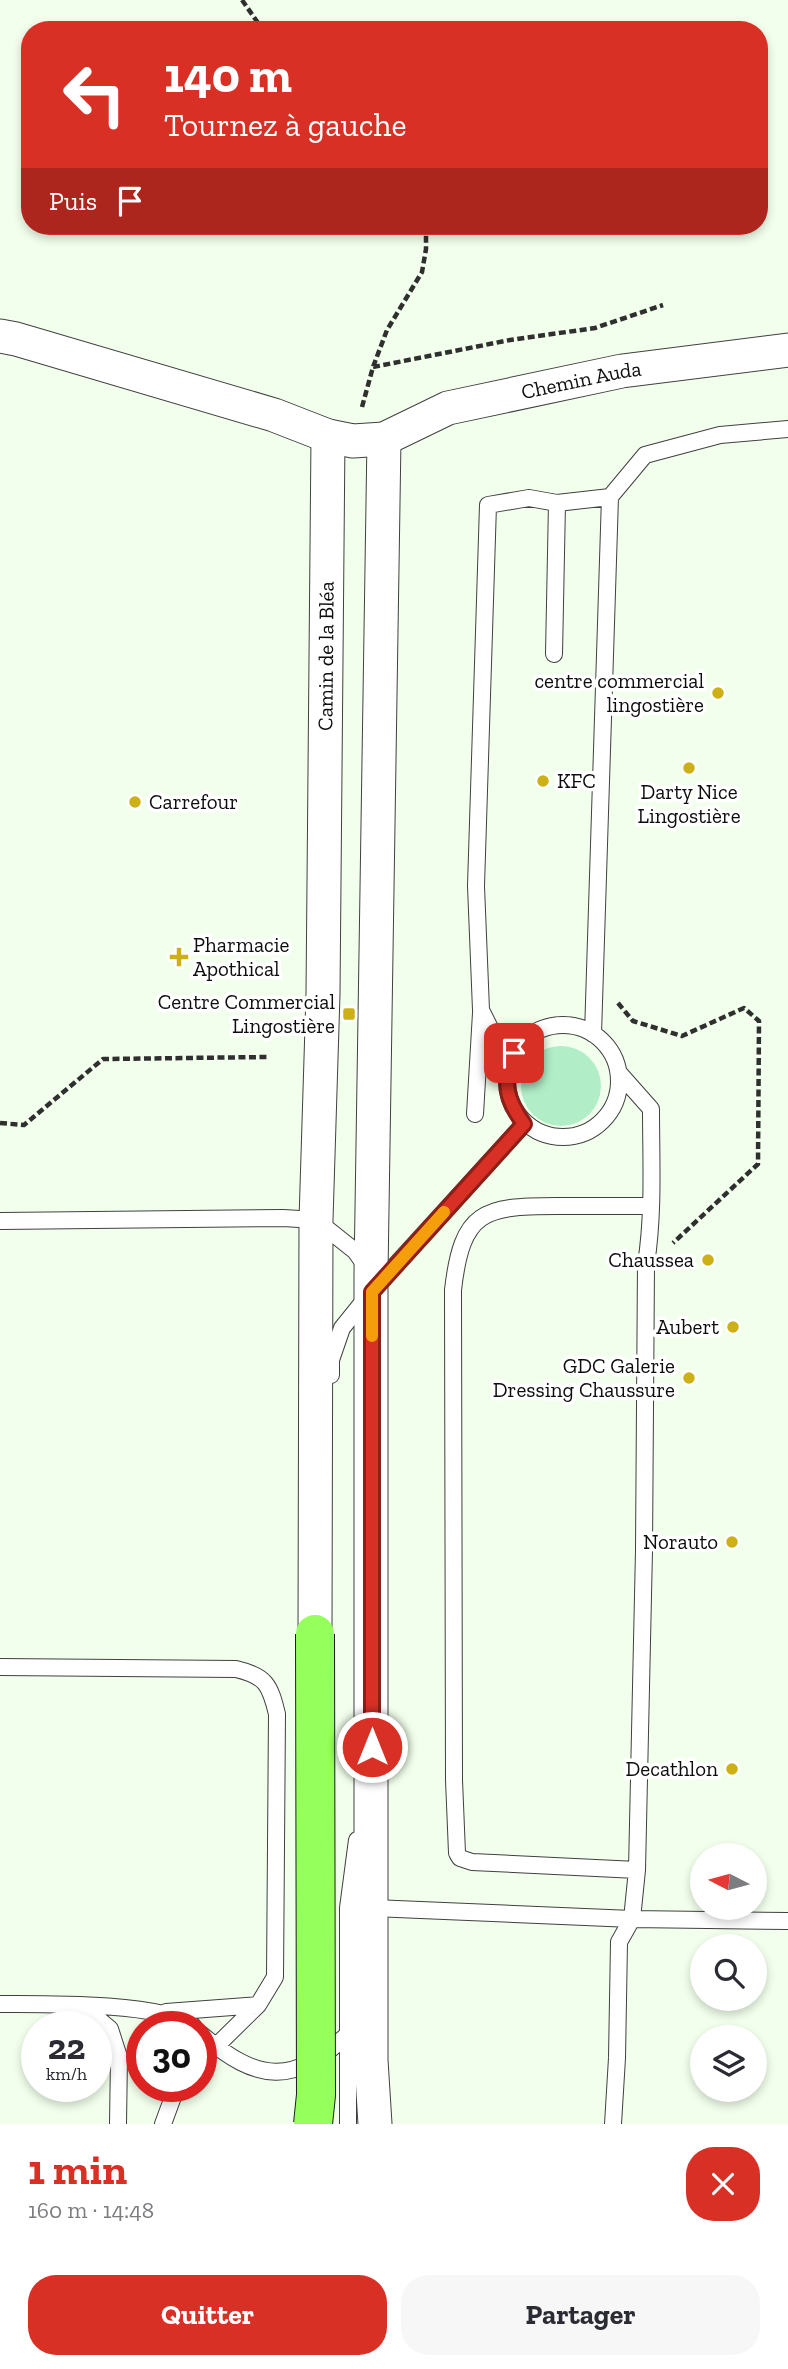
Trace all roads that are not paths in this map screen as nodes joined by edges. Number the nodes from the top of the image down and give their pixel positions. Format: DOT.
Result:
graph roads {
  1 [pos="0,336"];
  2 [pos="788,350"];
  3 [pos="788,429"];
  4 [pos="355,438"];
  5 [pos="610,497"];
  6 [pos="557,503"];
  7 [pos="554,654"];
  8 [pos="481,1010"];
  9 [pos="593,1034"];
  10 [pos="514,1053"];
  11 [pos="620,1074"];
  12 [pos="475,1114"];
  13 [pos="524,1124"];
  14 [pos="650,1206"];
  15 [pos="316,1220"];
  16 [pos="0,1221"];
  17 [pos="371,1283"];
  18 [pos="315,1533"];
  19 [pos="314,1634"];
  20 [pos="0,1667"];
  21 [pos="372,1774"];
  22 [pos="637,1870"];
  23 [pos="373,1908"];
  24 [pos="632,1919"];
  25 [pos="788,1921"];
  26 [pos="0,2004"];
  27 [pos="81,2004"];
  28 [pos="258,2005"];
  29 [pos="148,2011"];
  30 [pos="171,2011"];
  31 [pos="349,2033"];
  32 [pos="217,2046"];
  33 [pos="217,2048"];
  34 [pos="171,2102"];
  35 [pos="118,2124"];
  36 [pos="163,2124"];
  37 [pos="313,2124"];
  38 [pos="348,2124"];
  39 [pos="375,2124"];
  40 [pos="613,2124"];
  1 -- 4 [label="street"];
  2 -- 4 [label="street, Chemin Auda"];
  3 -- 5 [label="lane"];
  4 -- 15 [label="street, Camin de la Bléa"];
  4 -- 17 [label="street"];
  5 -- 6 [label="lane"];
  5 -- 9 [label="lane"];
  6 -- 7 [label="lane"];
  6 -- 8 [label="lane"];
  8 -- 10 [label="lane"];
  8 -- 12 [label="lane"];
  9 -- 10 [label="lane"];
  9 -- 11 [label="lane"];
  10 -- 13 [label="lane"];
  11 -- 13 [label="lane"];
  11 -- 14 [label="lane"];
  13 -- 17 [label="lane"];
  14 -- 22 [label="lane"];
  14 -- 22 [label="lane"];
  15 -- 16 [label="lane"];
  15 -- 17 [label="lane"];
  15 -- 18 [label="street, Camin de la Bléa"];
  17 -- 18 [label="lane"];
  17 -- 21 [label="street"];
  18 -- 19 [label="street, Camin de la Bléa"];
  19 -- 37 [label="main road, bridge"];
  20 -- 28 [label="lane"];
  21 -- 23 [label="street"];
  21 -- 31 [label="lane"];
  22 -- 24 [label="lane"];
  23 -- 24 [label="lane"];
  23 -- 39 [label="street"];
  24 -- 25 [label="lane"];
  24 -- 40 [label="lane"];
  26 -- 27 [label="lane"];
  27 -- 29 [label="lane"];
  27 -- 35 [label="lane"];
  28 -- 30 [label="lane"];
  28 -- 32 [label="lane"];
  31 -- 33 [label="lane"];
  31 -- 38 [label="lane"];
  34 -- 36 [label="lane"];
}
